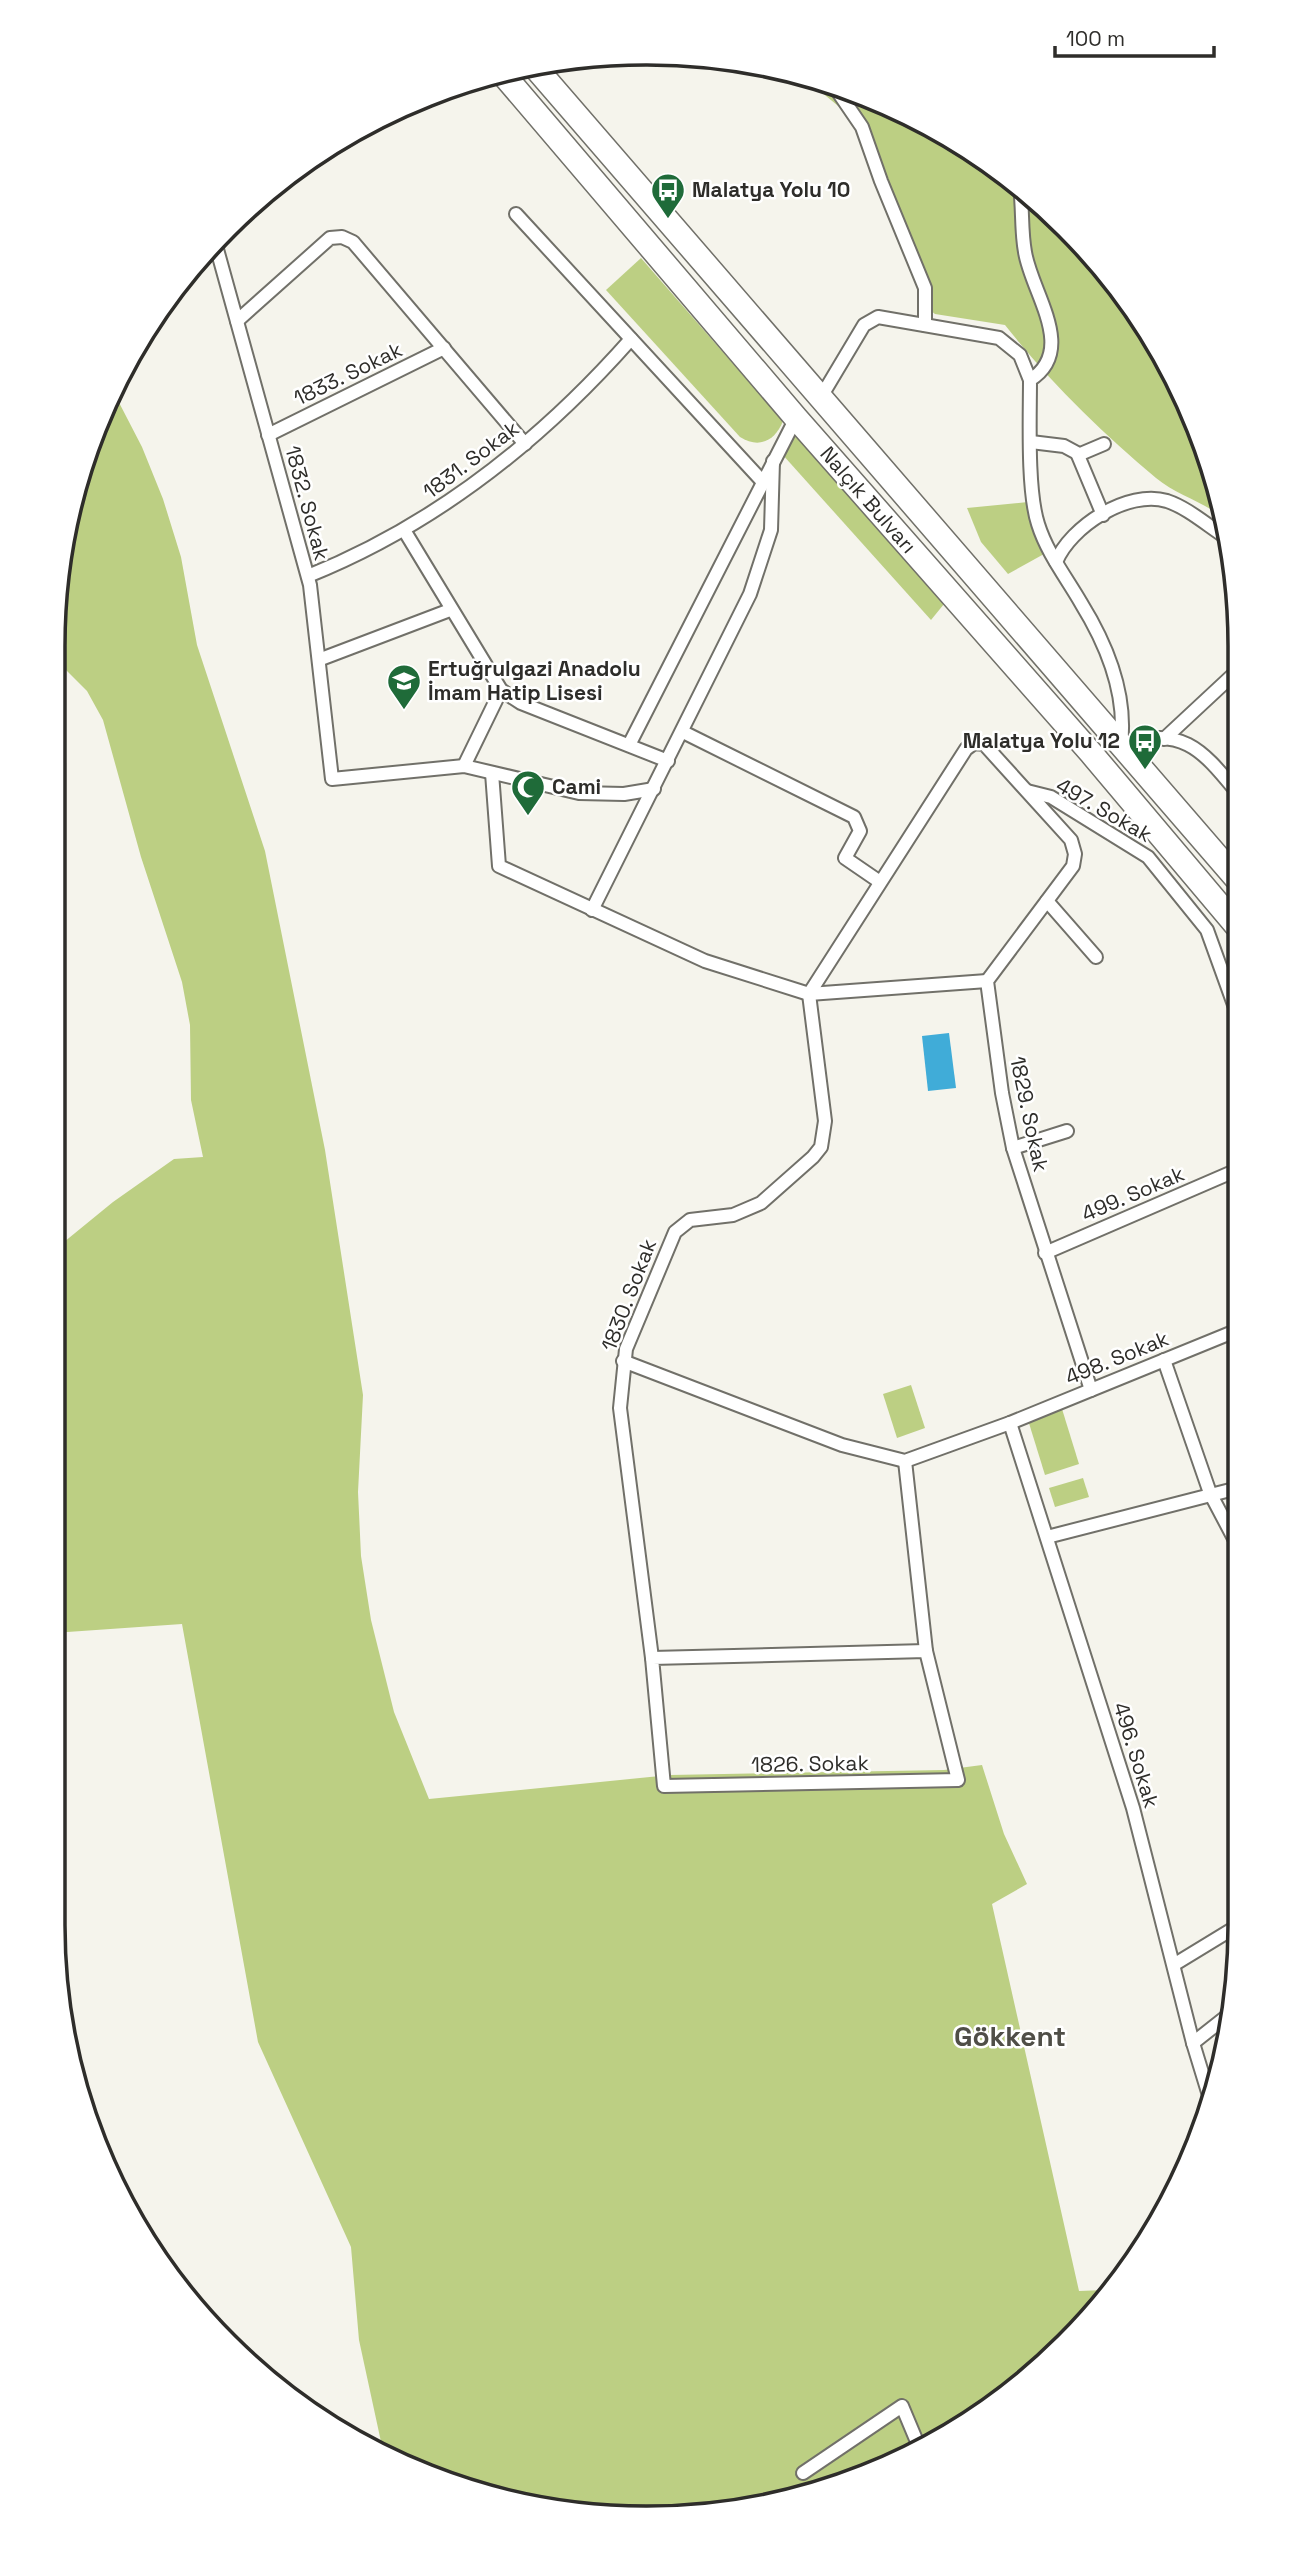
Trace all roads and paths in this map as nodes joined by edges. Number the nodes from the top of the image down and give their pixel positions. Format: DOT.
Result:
graph roads {
  1 [pos="542,75"];
  2 [pos="509,82"];
  3 [pos="847,101"];
  4 [pos="1021,202"];
  5 [pos="516,214"];
  6 [pos="218,253"];
  7 [pos="237,321"];
  8 [pos="925,325"];
  9 [pos="632,339"];
  10 [pos="444,348"];
  11 [pos="1030,380"];
  12 [pos="821,397"];
  13 [pos="796,418"];
  14 [pos="268,435"];
  15 [pos="1031,442"];
  16 [pos="525,444"];
  17 [pos="1104,444"];
  18 [pos="1078,455"];
  19 [pos="773,461"];
  20 [pos="762,481"];
  21 [pos="1103,515"];
  22 [pos="404,530"];
  23 [pos="1217,531"];
  24 [pos="1056,562"];
  25 [pos="308,576"];
  26 [pos="450,610"];
  27 [pos="321,659"];
  28 [pos="1228,679"];
  29 [pos="501,690"];
  30 [pos="683,732"];
  31 [pos="1164,739"];
  32 [pos="1121,744"];
  33 [pos="629,745"];
  34 [pos="668,761"];
  35 [pos="464,766"];
  36 [pos="492,773"];
  37 [pos="1228,780"];
  38 [pos="654,789"];
  39 [pos="1027,791"];
  40 [pos="1228,869"];
  41 [pos="880,882"];
  42 [pos="1047,901"];
  43 [pos="592,910"];
  44 [pos="1228,916"];
  45 [pos="1096,957"];
  46 [pos="987,981"];
  47 [pos="1228,988"];
  48 [pos="809,995"];
  49 [pos="1067,1132"];
  50 [pos="1013,1147"];
  51 [pos="1228,1174"];
  52 [pos="1045,1253"];
  53 [pos="1228,1333"];
  54 [pos="1164,1360"];
  55 [pos="624,1361"];
  56 [pos="1091,1390"];
  57 [pos="1010,1423"];
  58 [pos="905,1461"];
  59 [pos="1228,1490"];
  60 [pos="1210,1493"];
  61 [pos="1228,1527"];
  62 [pos="1047,1537"];
  63 [pos="926,1651"];
  64 [pos="652,1657"];
  65 [pos="664,1786"];
  66 [pos="1228,1932"];
  67 [pos="1175,1964"];
  68 [pos="1219,2023"];
  69 [pos="1193,2043"];
  70 [pos="1205,2084"];
  71 [pos="916,2439"];
  72 [pos="803,2473"];
  1 -- 12 [label="highway, Nalçık Bulvarı"];
  2 -- 13 [label="highway, Nalçık Bulvarı"];
  3 -- 8 [label="street"];
  4 -- 11 [label="street"];
  5 -- 9 [label="street"];
  6 -- 7 [label="street, 1832. Sokak"];
  7 -- 10 [label="street"];
  7 -- 14 [label="street, 1832. Sokak"];
  8 -- 11 [label="street"];
  8 -- 12 [label="street"];
  9 -- 16 [label="street, 1831. Sokak"];
  9 -- 20 [label="street"];
  10 -- 14 [label="street, 1833. Sokak"];
  10 -- 16 [label="street"];
  11 -- 15 [label="street"];
  12 -- 32 [label="highway, Nalçık Bulvarı"];
  13 -- 19 [label="street"];
  13 -- 44 [label="highway, Nalçık Bulvarı"];
  14 -- 25 [label="street, 1832. Sokak"];
  15 -- 18 [label="street"];
  15 -- 24 [label="street"];
  16 -- 22 [label="street, 1831. Sokak"];
  17 -- 18 [label="street"];
  18 -- 21 [label="street"];
  19 -- 20 [label="street"];
  19 -- 30 [label="street"];
  20 -- 33 [label="street"];
  21 -- 23 [label="street"];
  21 -- 24 [label="street"];
  22 -- 25 [label="street, 1831. Sokak"];
  22 -- 26 [label="street"];
  24 -- 32 [label="street"];
  25 -- 27 [label="street, 1832. Sokak"];
  26 -- 27 [label="street"];
  26 -- 29 [label="street"];
  27 -- 35 [label="street, 1832. Sokak"];
  28 -- 31 [label="street"];
  29 -- 33 [label="street"];
  29 -- 35 [label="street"];
  30 -- 34 [label="street"];
  30 -- 41 [label="street"];
  31 -- 32 [label="street"];
  31 -- 37 [label="street"];
  32 -- 40 [label="highway, Nalçık Bulvarı"];
  33 -- 34 [label="street"];
  34 -- 38 [label="street"];
  35 -- 36 [label="street"];
  36 -- 38 [label="street"];
  36 -- 43 [label="street"];
  38 -- 43 [label="street"];
  39 -- 41 [label="street"];
  39 -- 42 [label="street"];
  39 -- 47 [label="street, 497. Sokak"];
  41 -- 48 [label="street"];
  42 -- 45 [label="street"];
  42 -- 46 [label="street"];
  43 -- 48 [label="street"];
  46 -- 48 [label="street"];
  46 -- 50 [label="street, 1829. Sokak"];
  48 -- 55 [label="street, 1830. Sokak"];
  49 -- 50 [label="street"];
  50 -- 52 [label="street, 1829. Sokak"];
  51 -- 52 [label="street, 499. Sokak"];
  52 -- 56 [label="street, 1829. Sokak"];
  53 -- 54 [label="street, 498. Sokak"];
  54 -- 56 [label="street, 498. Sokak"];
  54 -- 60 [label="street"];
  55 -- 58 [label="street"];
  55 -- 64 [label="street, 1830. Sokak"];
  56 -- 57 [label="street, 498. Sokak"];
  57 -- 58 [label="street, 498. Sokak"];
  57 -- 62 [label="street, 496. Sokak"];
  58 -- 63 [label="street"];
  59 -- 60 [label="street"];
  60 -- 61 [label="street"];
  60 -- 62 [label="street"];
  62 -- 67 [label="street, 496. Sokak"];
  63 -- 64 [label="street"];
  63 -- 65 [label="street, 1826. Sokak"];
  64 -- 65 [label="street, 1830. Sokak"];
  66 -- 67 [label="street"];
  67 -- 69 [label="street, 496. Sokak"];
  68 -- 69 [label="street"];
  69 -- 70 [label="street, 496. Sokak"];
  71 -- 72 [label="street"];
}
